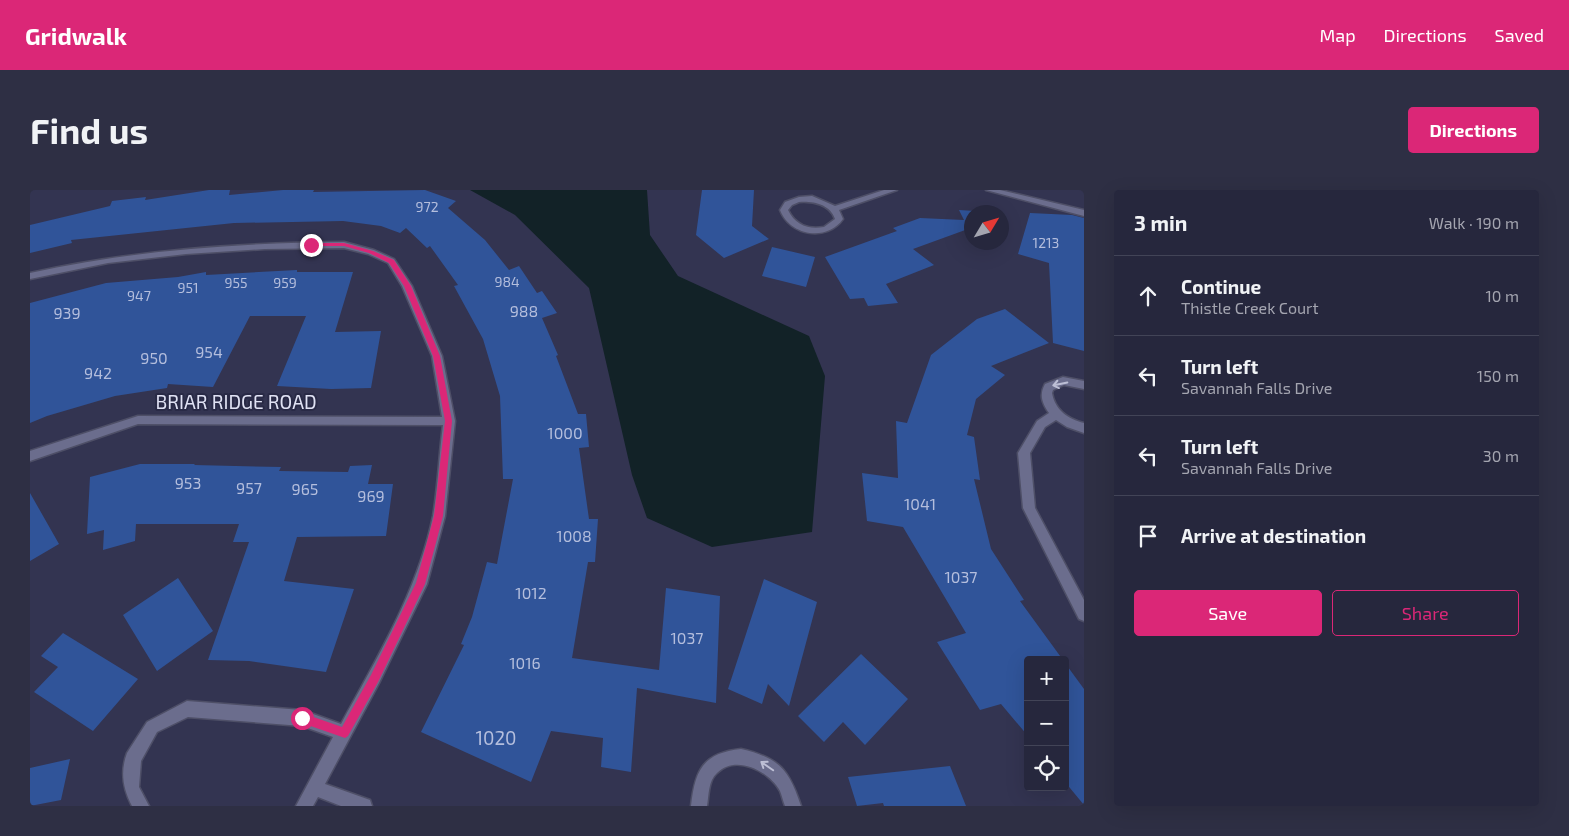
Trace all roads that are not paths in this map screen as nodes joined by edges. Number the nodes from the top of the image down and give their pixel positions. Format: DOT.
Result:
graph roads {
  1 [pos="893,190"];
  2 [pos="990,190"];
  3 [pos="834,209"];
  4 [pos="1084,213"];
  5 [pos="30,276"];
  6 [pos="1084,385"];
  7 [pos="1057,414"];
  8 [pos="449,421"];
  9 [pos="1084,428"];
  10 [pos="30,456"];
  11 [pos="1084,614"];
  12 [pos="345,732"];
  13 [pos="314,788"];
  14 [pos="141,806"];
  15 [pos="304,806"];
  16 [pos="364,806"];
  17 [pos="699,806"];
  18 [pos="793,806"];
  1 -- 3 [label="street"];
  2 -- 4 [label="street"];
  3 -- 3 [label="street"];
  5 -- 8 [label="street"];
  6 -- 7 [label="street, one-way"];
  7 -- 9 [label="street"];
  7 -- 11 [label="street"];
  8 -- 10 [label="street, BRIAR RIDGE ROAD"];
  8 -- 12 [label="street"];
  12 -- 13 [label="street"];
  12 -- 14 [label="street"];
  13 -- 15 [label="street"];
  13 -- 16 [label="street"];
  18 -- 17 [label="street, one-way"];
}
